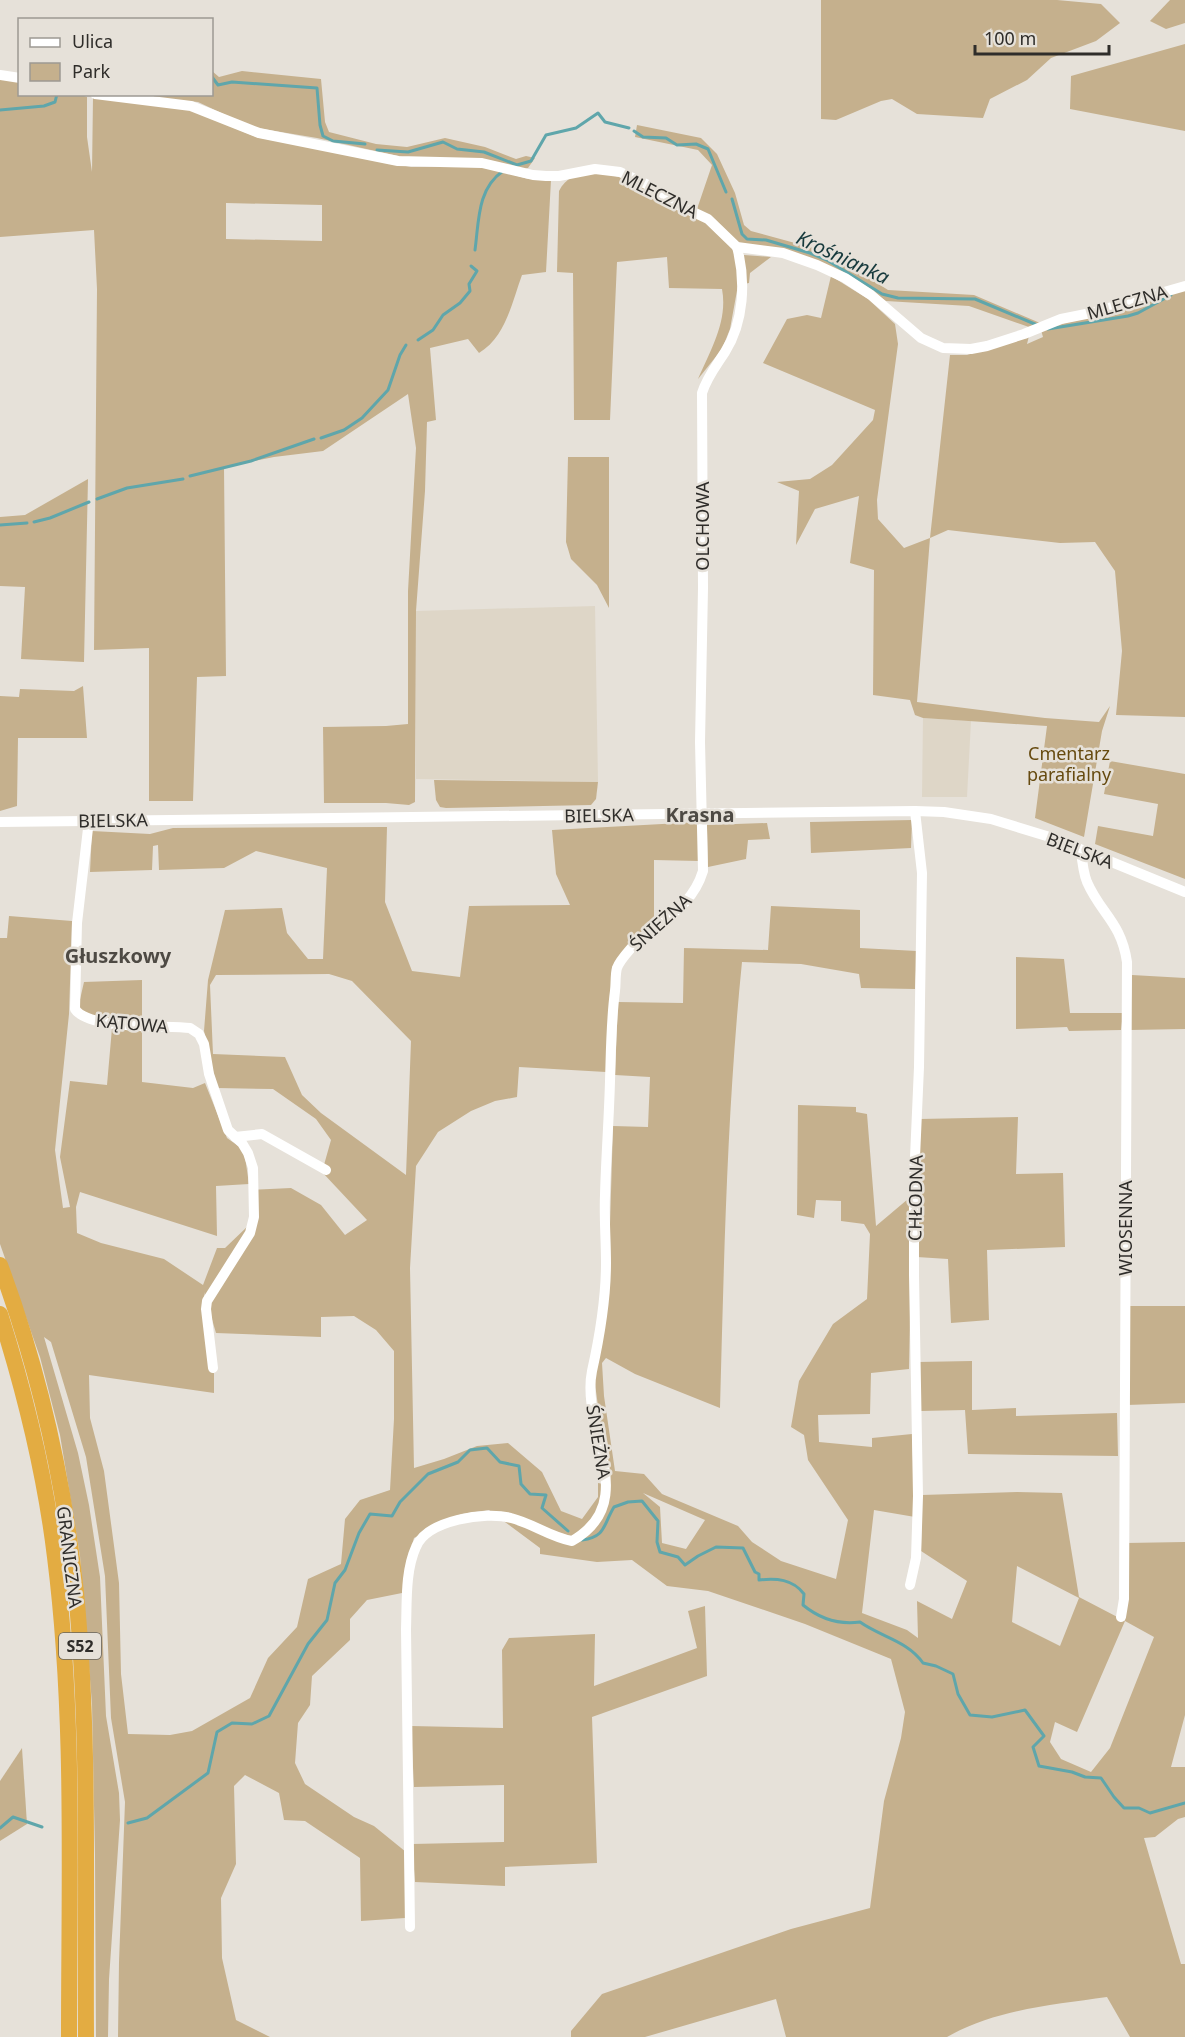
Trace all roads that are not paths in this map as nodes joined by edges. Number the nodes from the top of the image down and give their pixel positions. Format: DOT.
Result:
graph roads {
  1 [pos="0,75"];
  2 [pos="18,78"];
  3 [pos="111,96"];
  4 [pos="736,247"];
  5 [pos="1185,286"];
  6 [pos="915,811"];
  7 [pos="702,814"];
  8 [pos="88,820"];
  9 [pos="0,822"];
  10 [pos="1081,850"];
  11 [pos="1185,892"];
  12 [pos="235,1137"];
  13 [pos="326,1170"];
  14 [pos="0,1265"];
  15 [pos="0,1314"];
  16 [pos="213,1368"];
  17 [pos="910,1585"];
  18 [pos="1121,1617"];
  19 [pos="410,1927"];
  20 [pos="69,2037"];
  21 [pos="86,2037"];
  1 -- 2 [label="street"];
  3 -- 4 [label="street, MLECZNA"];
  4 -- 5 [label="street, MLECZNA"];
  4 -- 7 [label="street, OLCHOWA"];
  6 -- 7 [label="street, BIELSKA"];
  6 -- 10 [label="street, BIELSKA"];
  6 -- 17 [label="street, CHŁODNA"];
  7 -- 8 [label="street, BIELSKA"];
  7 -- 19 [label="street, ŚNIEŻNA"];
  8 -- 9 [label="street, BIELSKA"];
  8 -- 12 [label="street, KĄTOWA"];
  10 -- 11 [label="street, BIELSKA"];
  10 -- 18 [label="street, WIOSENNA"];
  12 -- 13 [label="street"];
  12 -- 16 [label="street, KĄTOWA"];
  14 -- 21 [label="highway, GRANICZNA / S52"];
  15 -- 20 [label="highway, GRANICZNA / S52"];
}
